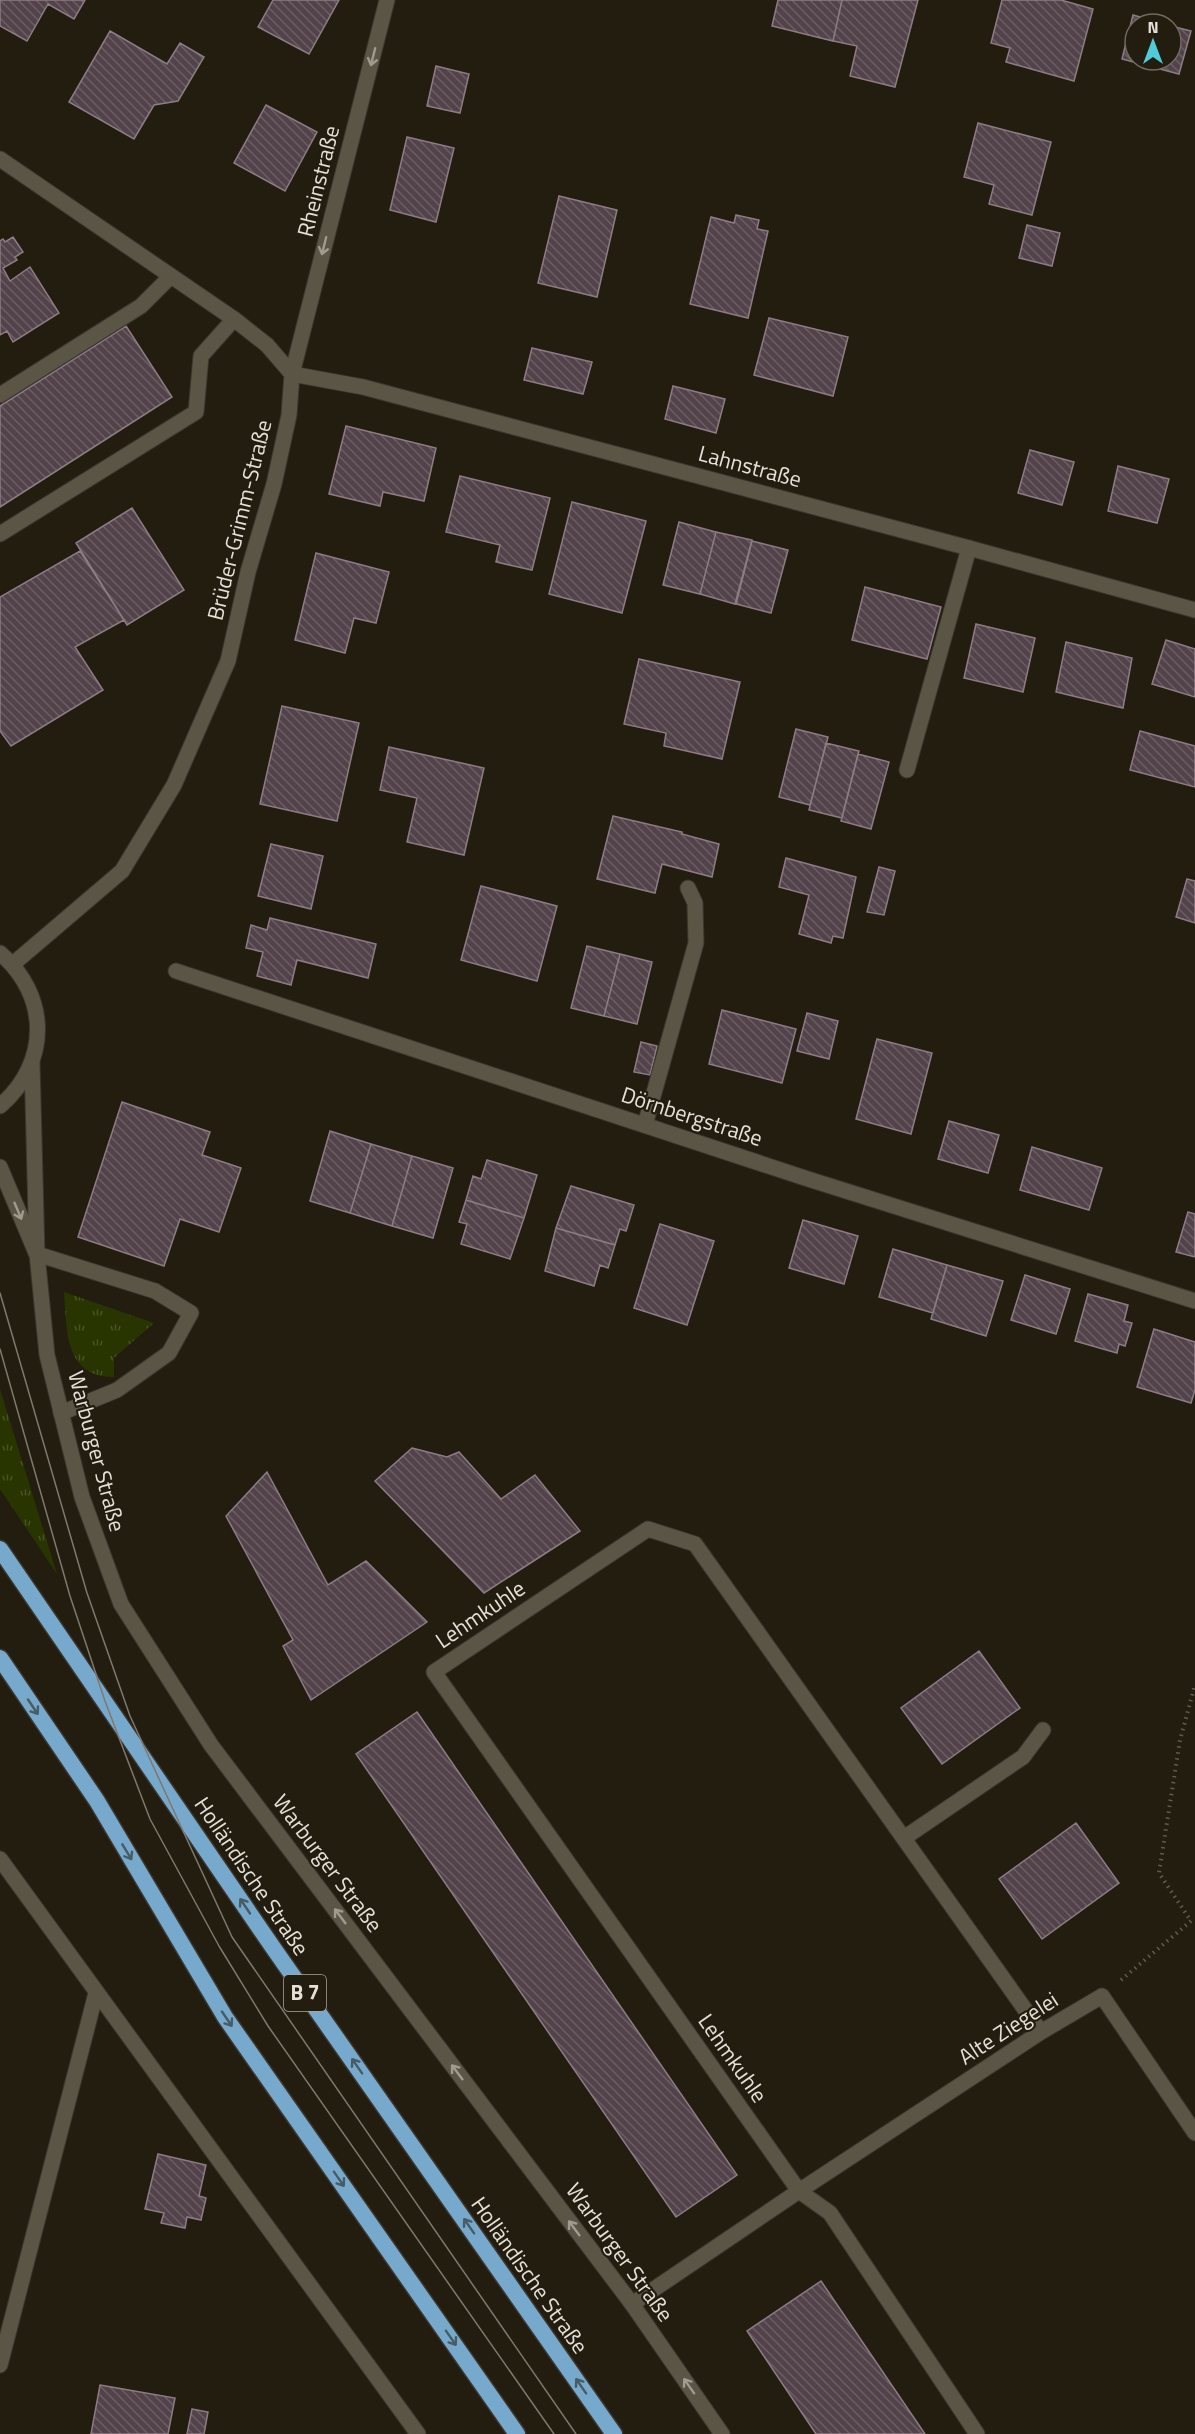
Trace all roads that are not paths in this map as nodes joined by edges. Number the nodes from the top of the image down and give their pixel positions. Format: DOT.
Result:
graph roads {
  1 [pos="387,0"];
  2 [pos="0,159"];
  3 [pos="171,276"];
  4 [pos="234,319"];
  5 [pos="292,374"];
  6 [pos="0,395"];
  7 [pos="0,534"];
  8 [pos="969,548"];
  9 [pos="1195,610"];
  10 [pos="907,770"];
  11 [pos="688,888"];
  12 [pos="0,953"];
  13 [pos="13,964"];
  14 [pos="176,971"];
  15 [pos="32,1062"];
  16 [pos="0,1106"];
  17 [pos="645,1125"];
  18 [pos="0,1167"];
  19 [pos="37,1254"];
  20 [pos="1195,1302"];
  21 [pos="61,1413"];
  22 [pos="0,1549"];
  23 [pos="0,1658"];
  24 [pos="1043,1730"];
  25 [pos="904,1838"];
  26 [pos="0,1860"];
  27 [pos="96,1993"];
  28 [pos="1041,2032"];
  29 [pos="1195,2133"];
  30 [pos="799,2191"];
  31 [pos="632,2304"];
  32 [pos="0,2365"];
  33 [pos="418,2434"];
  34 [pos="517,2434"];
  35 [pos="614,2434"];
  36 [pos="722,2434"];
  37 [pos="977,2434"];
  1 -- 5 [label="street, Rheinstraße, one-way"];
  2 -- 3 [label="street"];
  3 -- 4 [label="street"];
  3 -- 6 [label="street"];
  4 -- 5 [label="street"];
  4 -- 7 [label="street"];
  5 -- 8 [label="street, Lahnstraße"];
  5 -- 13 [label="street, Brüder-Grimm-Straße"];
  8 -- 9 [label="street, Lahnstraße"];
  8 -- 10 [label="street"];
  11 -- 17 [label="street"];
  12 -- 13 [label="street"];
  13 -- 15 [label="street"];
  14 -- 17 [label="street, Dörnbergstraße"];
  15 -- 16 [label="street"];
  15 -- 19 [label="street, Warburger Straße"];
  17 -- 20 [label="street, Dörnbergstraße"];
  18 -- 19 [label="street, Warburger Straße, one-way"];
  19 -- 21 [label="street, Warburger Straße"];
  19 -- 21 [label="street"];
  31 -- 21 [label="street, Warburger Straße, one-way"];
  35 -- 22 [label="highway, Holländische Straße / B 7, one-way"];
  23 -- 34 [label="highway, one-way"];
  24 -- 25 [label="street"];
  25 -- 28 [label="street, Lehmkuhle"];
  25 -- 30 [label="street, Lehmkuhle"];
  26 -- 27 [label="street"];
  27 -- 32 [label="street"];
  27 -- 33 [label="street"];
  28 -- 29 [label="street, Alte Ziegelei"];
  28 -- 30 [label="street, Alte Ziegelei"];
  30 -- 31 [label="street, Alte Ziegelei"];
  30 -- 37 [label="street"];
  36 -- 31 [label="street, Warburger Straße, one-way"];
}
